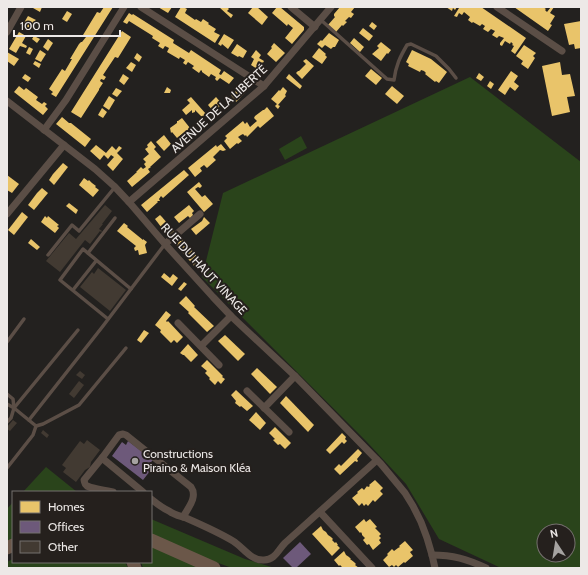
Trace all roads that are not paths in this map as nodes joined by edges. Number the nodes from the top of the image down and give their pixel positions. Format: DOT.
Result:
graph roads {
  1 [pos="21,7"];
  2 [pos="124,7"];
  3 [pos="141,7"];
  4 [pos="291,7"];
  5 [pos="332,7"];
  6 [pos="498,7"];
  7 [pos="321,20"];
  8 [pos="315,27"];
  9 [pos="7,32"];
  10 [pos="562,51"];
  11 [pos="456,78"];
  12 [pos="264,86"];
  13 [pos="7,101"];
  14 [pos="44,130"];
  15 [pos="64,145"];
  16 [pos="115,187"];
  17 [pos="129,202"];
  18 [pos="7,214"];
  19 [pos="200,214"];
  20 [pos="115,218"];
  21 [pos="165,244"];
  22 [pos="88,253"];
  23 [pos="48,255"];
  24 [pos="96,260"];
  25 [pos="130,289"];
  26 [pos="73,290"];
  27 [pos="231,316"];
  28 [pos="24,319"];
  29 [pos="108,319"];
  30 [pos="178,323"];
  31 [pos="78,330"];
  32 [pos="7,342"];
  33 [pos="201,346"];
  34 [pos="126,348"];
  35 [pos="219,365"];
  36 [pos="295,376"];
  37 [pos="247,391"];
  38 [pos="7,394"];
  39 [pos="7,404"];
  40 [pos="14,408"];
  41 [pos="264,408"];
  42 [pos="29,420"];
  43 [pos="7,422"];
  44 [pos="36,426"];
  45 [pos="289,432"];
  46 [pos="102,458"];
  47 [pos="377,460"];
  48 [pos="7,468"];
  49 [pos="108,491"];
  50 [pos="142,491"];
  51 [pos="152,500"];
  52 [pos="320,512"];
  53 [pos="184,517"];
  54 [pos="152,540"];
  55 [pos="432,555"];
  56 [pos="214,568"];
  57 [pos="372,568"];
  58 [pos="435,568"];
  59 [pos="486,568"];
  1 -- 9 [label="street"];
  2 -- 14 [label="street"];
  3 -- 12 [label="street"];
  4 -- 8 [label="street"];
  5 -- 7 [label="street, AVENUE DE LA LIBERTÉ"];
  6 -- 10 [label="street"];
  7 -- 8 [label="street, AVENUE DE LA LIBERTÉ"];
  7 -- 11 [label="lane"];
  8 -- 12 [label="street, AVENUE DE LA LIBERTÉ"];
  12 -- 17 [label="street, AVENUE DE LA LIBERTÉ"];
  13 -- 14 [label="street, RUE DU HAUT VINAGE"];
  14 -- 15 [label="street, RUE DU HAUT VINAGE"];
  15 -- 16 [label="street, RUE DU HAUT VINAGE"];
  15 -- 18 [label="street"];
  16 -- 17 [label="street, RUE DU HAUT VINAGE"];
  16 -- 23 [label="lane"];
  17 -- 21 [label="street, RUE DU HAUT VINAGE"];
  19 -- 21 [label="street"];
  20 -- 22 [label="lane"];
  21 -- 25 [label="lane"];
  21 -- 27 [label="street, RUE DU HAUT VINAGE"];
  22 -- 24 [label="lane"];
  22 -- 26 [label="lane"];
  24 -- 25 [label="lane"];
  24 -- 26 [label="lane"];
  25 -- 29 [label="lane"];
  26 -- 29 [label="lane"];
  27 -- 33 [label="street"];
  27 -- 36 [label="street, RUE DU HAUT VINAGE"];
  28 -- 32 [label="lane"];
  29 -- 42 [label="lane"];
  30 -- 33 [label="street"];
  31 -- 40 [label="lane"];
  33 -- 35 [label="street"];
  34 -- 44 [label="lane"];
  36 -- 41 [label="street"];
  36 -- 47 [label="street, RUE DU HAUT VINAGE"];
  37 -- 41 [label="street"];
  38 -- 40 [label="lane"];
  39 -- 40 [label="lane"];
  40 -- 42 [label="lane"];
  40 -- 43 [label="lane"];
  41 -- 45 [label="street"];
  42 -- 44 [label="lane"];
  44 -- 48 [label="lane"];
  46 -- 49 [label="street"];
  46 -- 50 [label="street"];
  46 -- 53 [label="street"];
  47 -- 52 [label="street"];
  47 -- 55 [label="street, RUE DU HAUT VINAGE"];
  51 -- 53 [label="street"];
  52 -- 53 [label="street"];
  52 -- 57 [label="street"];
  54 -- 56 [label="highway"];
  55 -- 58 [label="street, RUE DU HAUT VINAGE"];
  55 -- 59 [label="street"];
}
